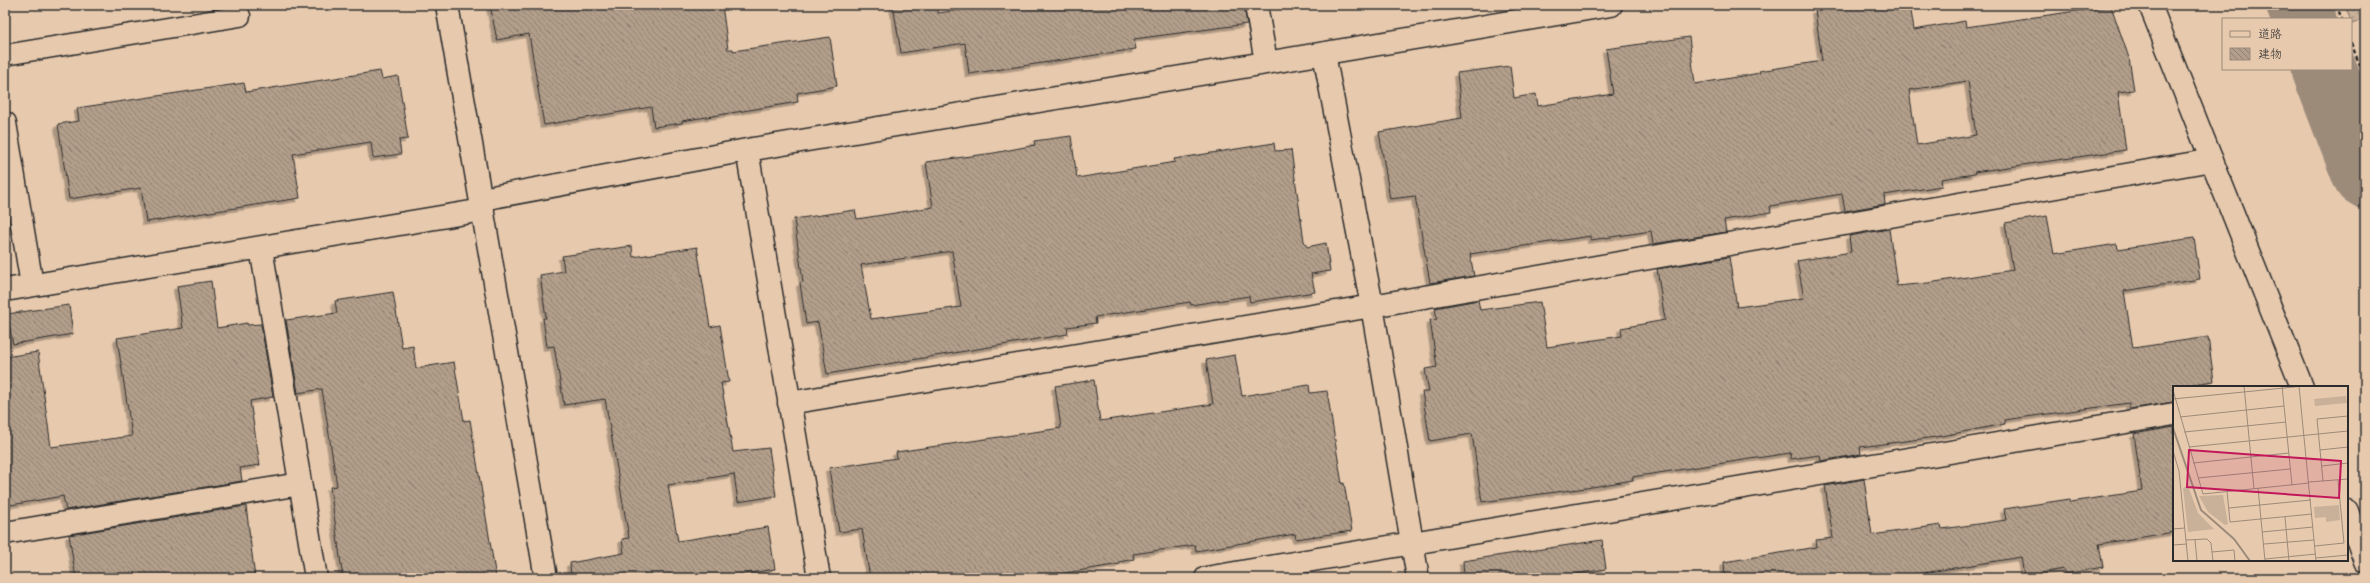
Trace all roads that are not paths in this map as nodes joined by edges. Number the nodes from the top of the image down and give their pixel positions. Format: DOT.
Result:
graph roads {
  1 [pos="447,5"];
  2 [pos="1256,5"];
  3 [pos="1610,5"];
  4 [pos="2150,5"];
  5 [pos="240,16"];
  6 [pos="1324,54"];
  7 [pos="5,55"];
  8 [pos="1266,62"];
  9 [pos="5,123"];
  10 [pos="747,150"];
  11 [pos="2212,160"];
  12 [pos="483,204"];
  13 [pos="261,248"];
  14 [pos="32,286"];
  15 [pos="5,290"];
  16 [pos="1372,306"];
  17 [pos="2302,386"];
  18 [pos="790,403"];
  19 [pos="2173,414"];
  20 [pos="300,484"];
  21 [pos="2348,514"];
  22 [pos="5,533"];
  23 [pos="1412,543"];
  24 [pos="2365,561"];
  25 [pos="316,578"];
  26 [pos="546,578"];
  27 [pos="819,578"];
  28 [pos="1206,578"];
  29 [pos="1418,578"];
  1 -- 12 [label="street"];
  2 -- 8 [label="street"];
  3 -- 6 [label="street"];
  4 -- 11 [label="street"];
  5 -- 7 [label="lane"];
  6 -- 8 [label="street"];
  6 -- 16 [label="street"];
  8 -- 10 [label="street"];
  9 -- 14 [label="street"];
  10 -- 12 [label="street"];
  10 -- 18 [label="street"];
  11 -- 16 [label="street"];
  11 -- 17 [label="street"];
  12 -- 13 [label="street"];
  12 -- 26 [label="street"];
  13 -- 14 [label="street"];
  13 -- 20 [label="street"];
  14 -- 15 [label="street"];
  16 -- 18 [label="street"];
  16 -- 23 [label="street"];
  18 -- 27 [label="street"];
  19 -- 23 [label="street"];
  20 -- 22 [label="street"];
  20 -- 25 [label="street"];
  21 -- 24 [label="street"];
  23 -- 28 [label="street"];
  23 -- 29 [label="street"];
}
